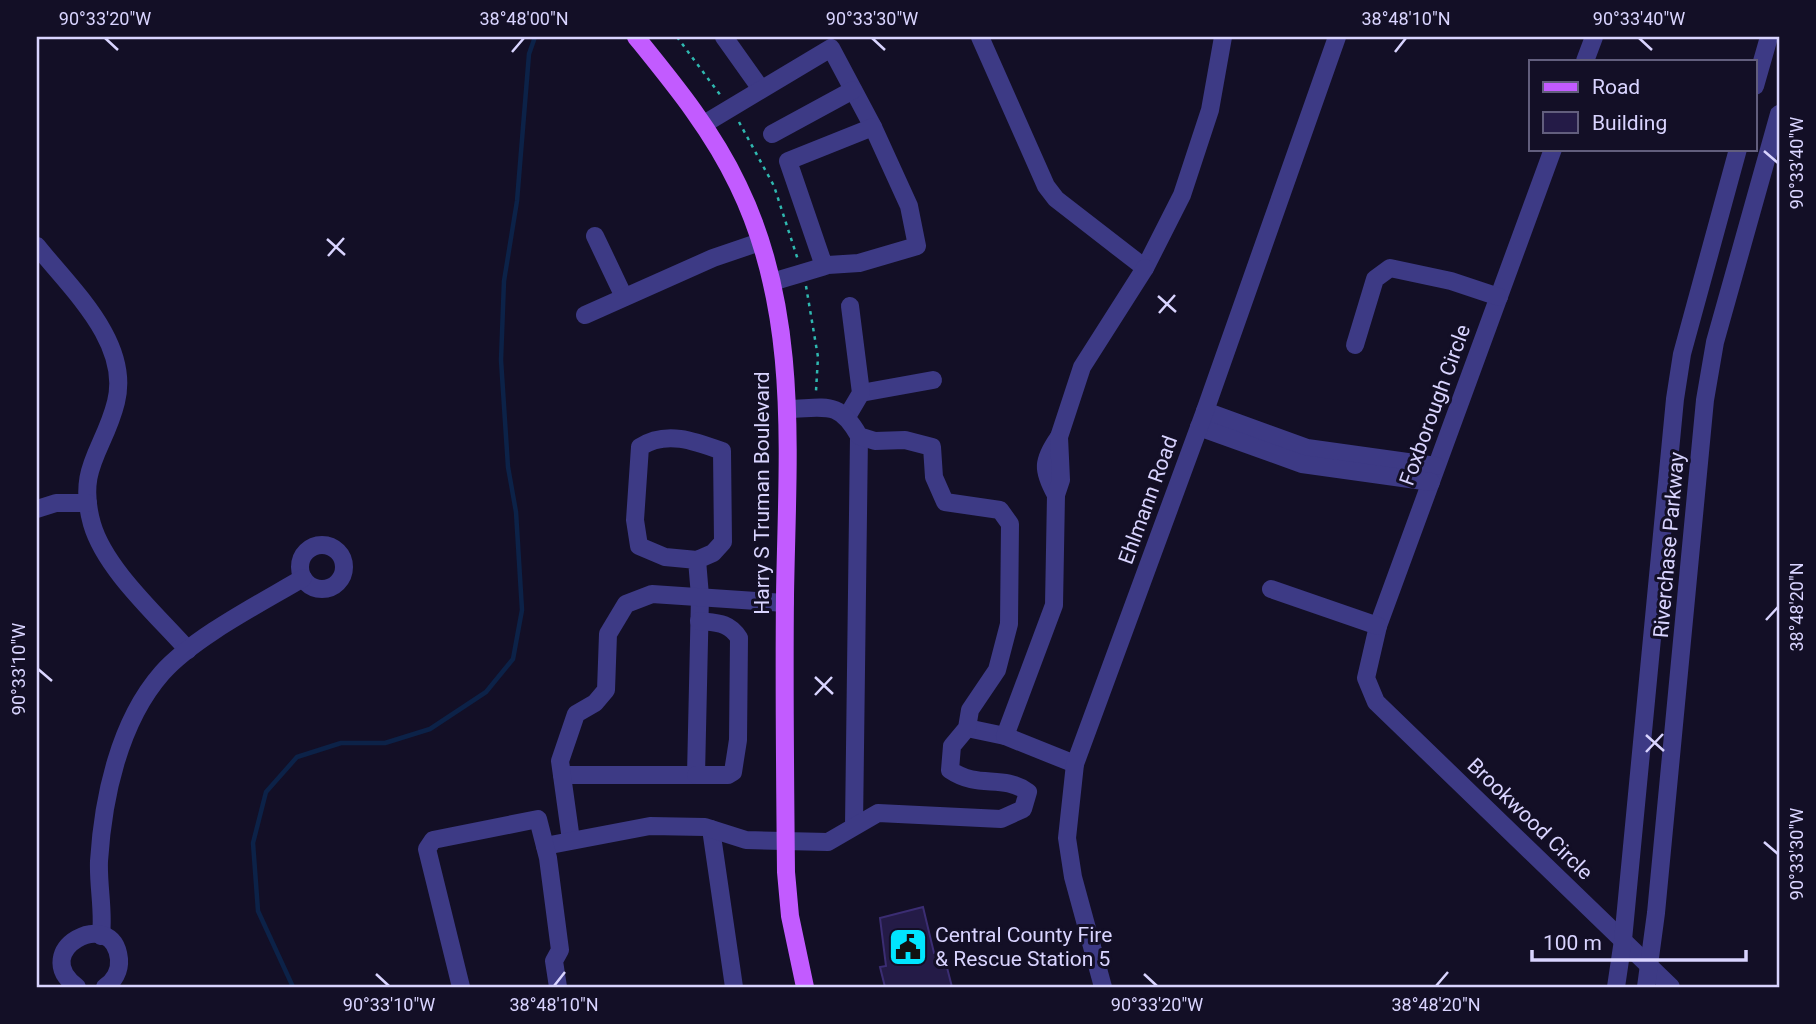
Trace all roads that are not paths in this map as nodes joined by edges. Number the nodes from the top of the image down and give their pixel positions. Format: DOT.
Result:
graph roads {
  1 [pos="636,37"];
  2 [pos="724,37"];
  3 [pos="981,37"];
  4 [pos="1223,37"];
  5 [pos="1337,37"];
  6 [pos="1594,37"];
  7 [pos="1769,37"];
  8 [pos="1586,60"];
  9 [pos="1756,82"];
  10 [pos="761,89"];
  11 [pos="853,90"];
  12 [pos="1779,114"];
  13 [pos="704,124"];
  14 [pos="873,127"];
  15 [pos="772,134"];
  16 [pos="1553,150"];
  17 [pos="1738,150"];
  18 [pos="595,236"];
  19 [pos="760,242"];
  20 [pos="37,246"];
  21 [pos="824,266"];
  22 [pos="1145,268"];
  23 [pos="772,282"];
  24 [pos="624,297"];
  25 [pos="1499,297"];
  26 [pos="850,306"];
  27 [pos="585,315"];
  28 [pos="1355,345"];
  29 [pos="933,380"];
  30 [pos="861,393"];
  31 [pos="789,409"];
  32 [pos="848,415"];
  33 [pos="1202,419"];
  34 [pos="859,436"];
  35 [pos="1433,474"];
  36 [pos="88,503"];
  37 [pos="37,509"];
  38 [pos="1662,549"];
  39 [pos="1692,550"];
  40 [pos="697,560"];
  41 [pos="303,578"];
  42 [pos="1271,589"];
  43 [pos="700,596"];
  44 [pos="785,603"];
  45 [pos="699,621"];
  46 [pos="1378,626"];
  47 [pos="188,650"];
  48 [pos="1366,678"];
  49 [pos="967,728"];
  50 [pos="1005,736"];
  51 [pos="1075,764"];
  52 [pos="562,775"];
  53 [pos="696,775"];
  54 [pos="854,826"];
  55 [pos="711,829"];
  56 [pos="571,840"];
  57 [pos="786,841"];
  58 [pos="545,846"];
  59 [pos="101,936"];
  60 [pos="1623,940"];
  61 [pos="1649,965"];
  62 [pos="77,987"];
  63 [pos="104,987"];
  64 [pos="461,987"];
  65 [pos="558,987"];
  66 [pos="734,987"];
  67 [pos="805,987"];
  68 [pos="1103,987"];
  69 [pos="1616,987"];
  70 [pos="1646,987"];
  71 [pos="1671,987"];
  1 -- 13 [label="main road, Harry S Truman Boulevard"];
  2 -- 10 [label="street"];
  3 -- 22 [label="street"];
  4 -- 22 [label="street"];
  5 -- 33 [label="street, Ehlmann Road"];
  6 -- 8 [label="street"];
  7 -- 9 [label="street"];
  10 -- 11 [label="street"];
  10 -- 13 [label="street"];
  11 -- 14 [label="street"];
  11 -- 15 [label="street"];
  12 -- 39 [label="street, Riverchase Parkway"];
  13 -- 19 [label="main road, Harry S Truman Boulevard"];
  14 -- 21 [label="street"];
  14 -- 21 [label="street"];
  16 -- 25 [label="street, Foxborough Circle"];
  17 -- 38 [label="street, Riverchase Parkway"];
  18 -- 24 [label="street"];
  19 -- 23 [label="main road, Harry S Truman Boulevard"];
  19 -- 24 [label="street"];
  20 -- 36 [label="street"];
  21 -- 23 [label="street"];
  22 -- 50 [label="street"];
  23 -- 31 [label="main road, Harry S Truman Boulevard"];
  24 -- 27 [label="street"];
  25 -- 28 [label="street"];
  25 -- 35 [label="street, Foxborough Circle"];
  26 -- 30 [label="street"];
  29 -- 30 [label="street"];
  30 -- 32 [label="street"];
  31 -- 32 [label="street"];
  31 -- 44 [label="main road, Harry S Truman Boulevard"];
  32 -- 34 [label="street"];
  33 -- 35 [label="street"];
  33 -- 51 [label="street, Ehlmann Road"];
  34 -- 49 [label="street"];
  34 -- 54 [label="street"];
  35 -- 46 [label="street, Foxborough Circle"];
  36 -- 37 [label="street"];
  36 -- 47 [label="street"];
  38 -- 39 [label="street"];
  38 -- 60 [label="street, Riverchase Parkway"];
  39 -- 61 [label="street, Riverchase Parkway"];
  40 -- 40 [label="street"];
  40 -- 43 [label="street"];
  41 -- 47 [label="street"];
  42 -- 46 [label="street"];
  43 -- 44 [label="street"];
  43 -- 45 [label="street"];
  43 -- 52 [label="street"];
  44 -- 57 [label="main road, Harry S Truman Boulevard"];
  45 -- 53 [label="street"];
  45 -- 53 [label="street"];
  46 -- 48 [label="street, Foxborough Circle"];
  47 -- 59 [label="street"];
  48 -- 60 [label="street, Brookwood Circle"];
  49 -- 50 [label="street"];
  49 -- 54 [label="street"];
  50 -- 51 [label="street"];
  51 -- 68 [label="street, Ehlmann Road"];
  52 -- 53 [label="street"];
  52 -- 56 [label="street"];
  54 -- 57 [label="street"];
  55 -- 56 [label="street"];
  55 -- 57 [label="street"];
  55 -- 66 [label="street"];
  56 -- 58 [label="street"];
  57 -- 67 [label="main road, Harry S Truman Boulevard"];
  58 -- 64 [label="street"];
  58 -- 65 [label="street"];
  59 -- 62 [label="street"];
  59 -- 63 [label="street"];
  60 -- 61 [label="street, Brookwood Circle"];
  60 -- 69 [label="street, Riverchase Parkway"];
  61 -- 70 [label="street, Riverchase Parkway"];
  61 -- 71 [label="street, Brookwood Circle"];
}
